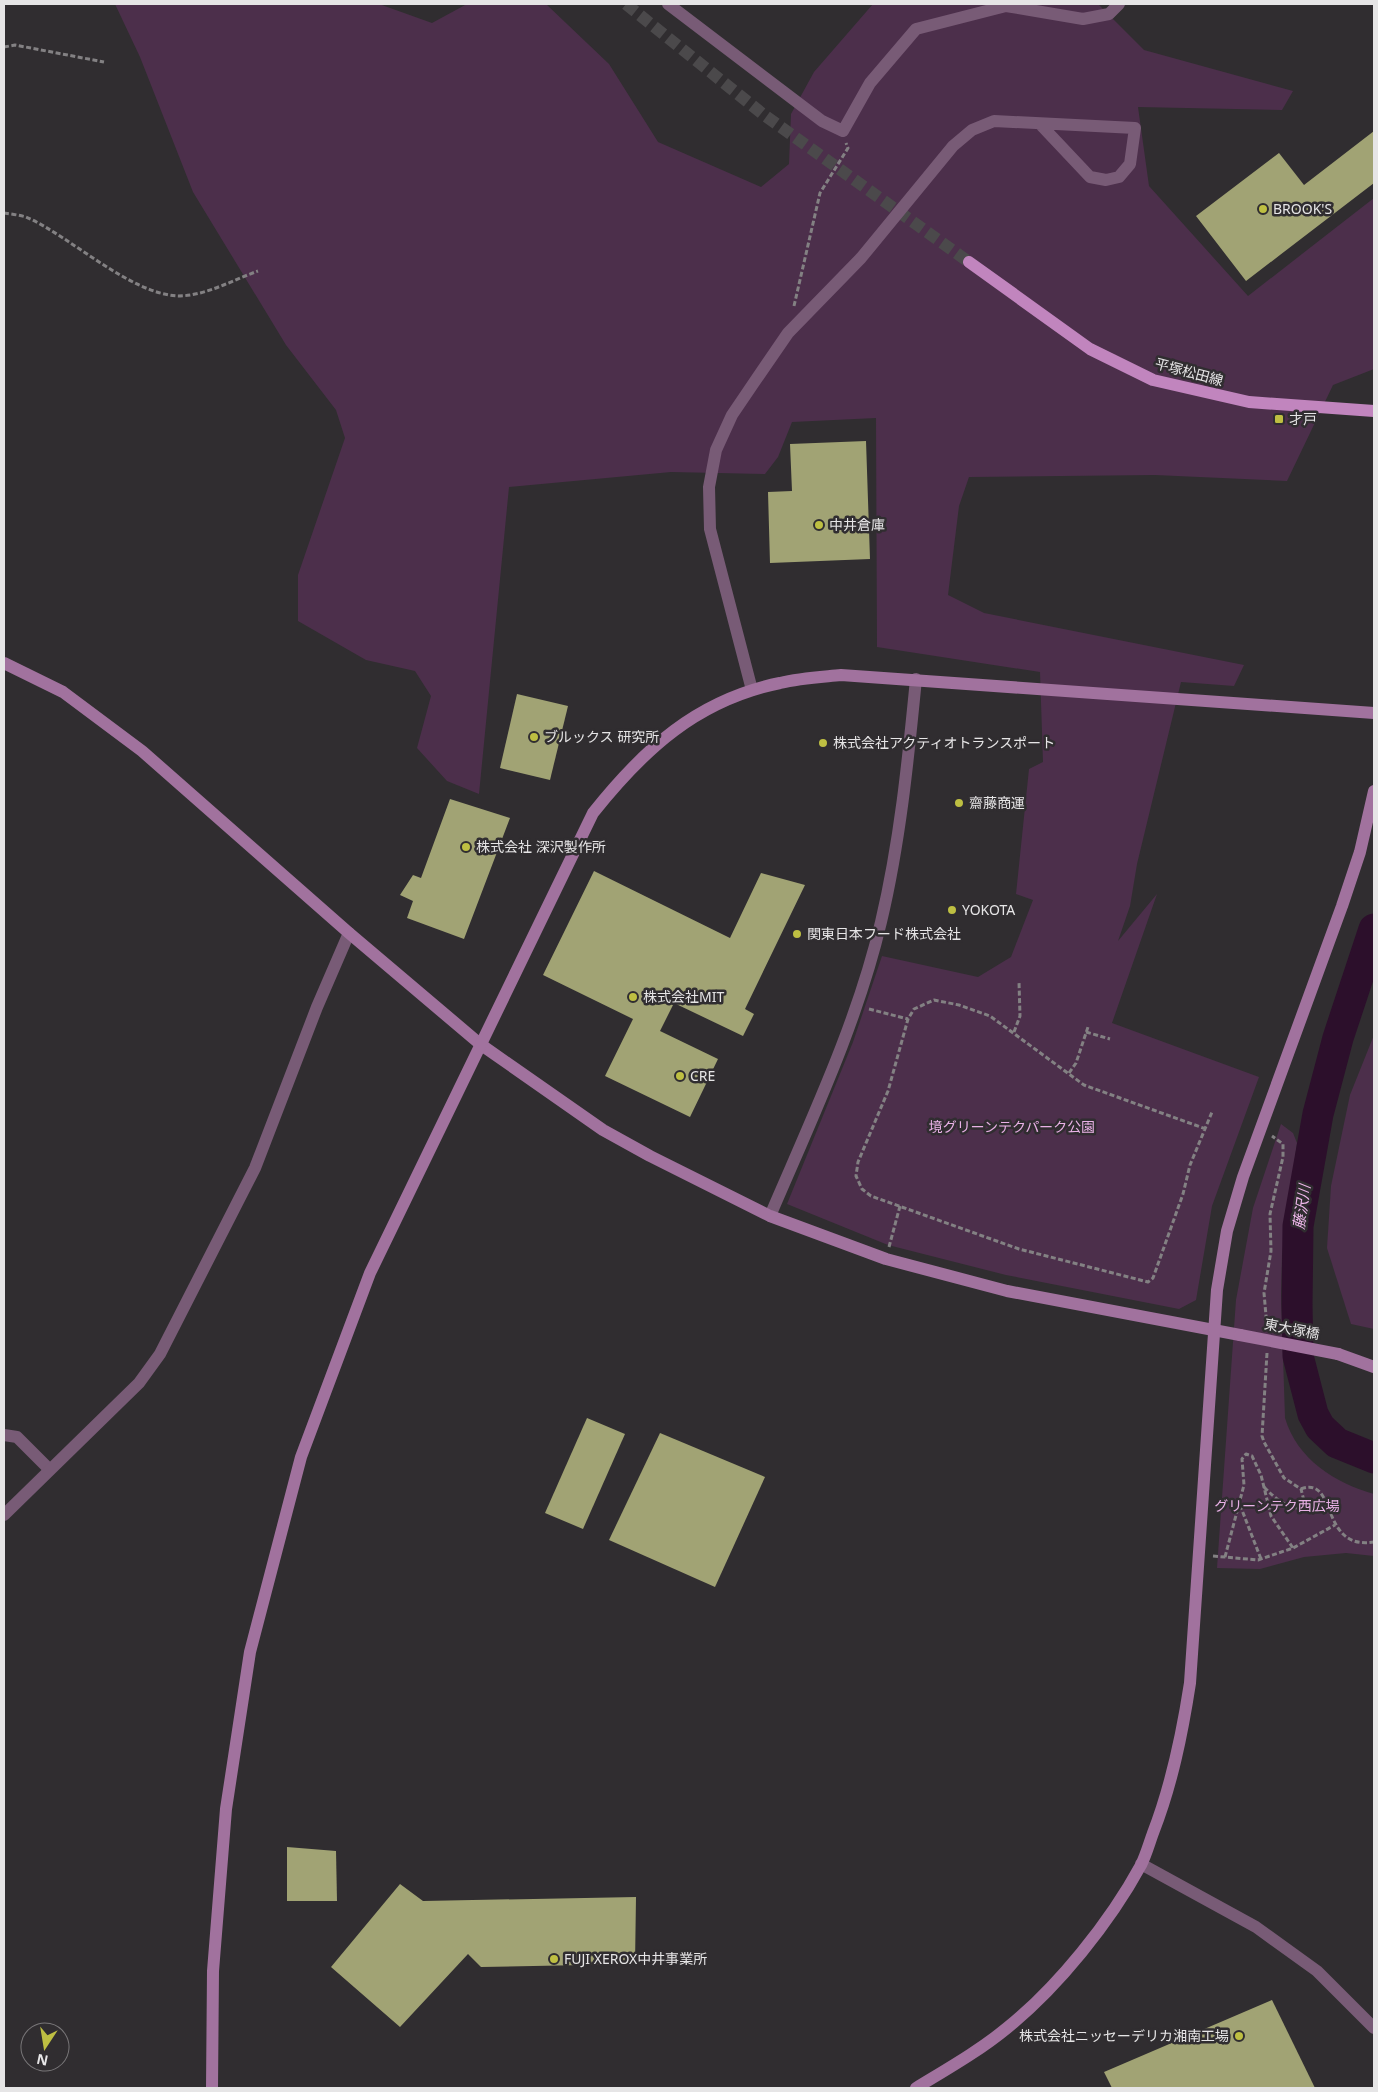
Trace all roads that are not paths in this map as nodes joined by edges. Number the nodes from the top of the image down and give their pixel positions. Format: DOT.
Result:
graph roads {
  1 [pos="668,4"];
  2 [pos="1119,4"];
  3 [pos="1040,124"];
  4 [pos="969,262"];
  5 [pos="1374,411"];
  6 [pos="4,662"];
  7 [pos="916,679"];
  8 [pos="752,690"];
  9 [pos="1374,713"];
  10 [pos="1374,791"];
  11 [pos="349,933"];
  12 [pos="480,1044"];
  13 [pos="770,1216"];
  14 [pos="1216,1329"];
  15 [pos="1374,1367"];
  16 [pos="4,1435"];
  17 [pos="49,1469"];
  18 [pos="4,1515"];
  19 [pos="1141,1864"];
  20 [pos="1374,2028"];
  21 [pos="212,2088"];
  22 [pos="916,2088"];
  1 -- 2 [label="street"];
  3 -- 3 [label="street"];
  3 -- 8 [label="street"];
  4 -- 5 [label="main road, 平塚松田線"];
  6 -- 11 [label="street, 東大塚橋"];
  7 -- 8 [label="street"];
  7 -- 9 [label="street"];
  7 -- 13 [label="street"];
  8 -- 12 [label="street"];
  10 -- 14 [label="street"];
  11 -- 12 [label="street, 東大塚橋"];
  11 -- 17 [label="street"];
  12 -- 13 [label="street, 東大塚橋"];
  12 -- 21 [label="street"];
  13 -- 14 [label="street, 東大塚橋"];
  14 -- 15 [label="street, 東大塚橋, bridge"];
  14 -- 19 [label="street"];
  16 -- 17 [label="street"];
  17 -- 18 [label="street"];
  19 -- 20 [label="street"];
  19 -- 22 [label="street"];
}
